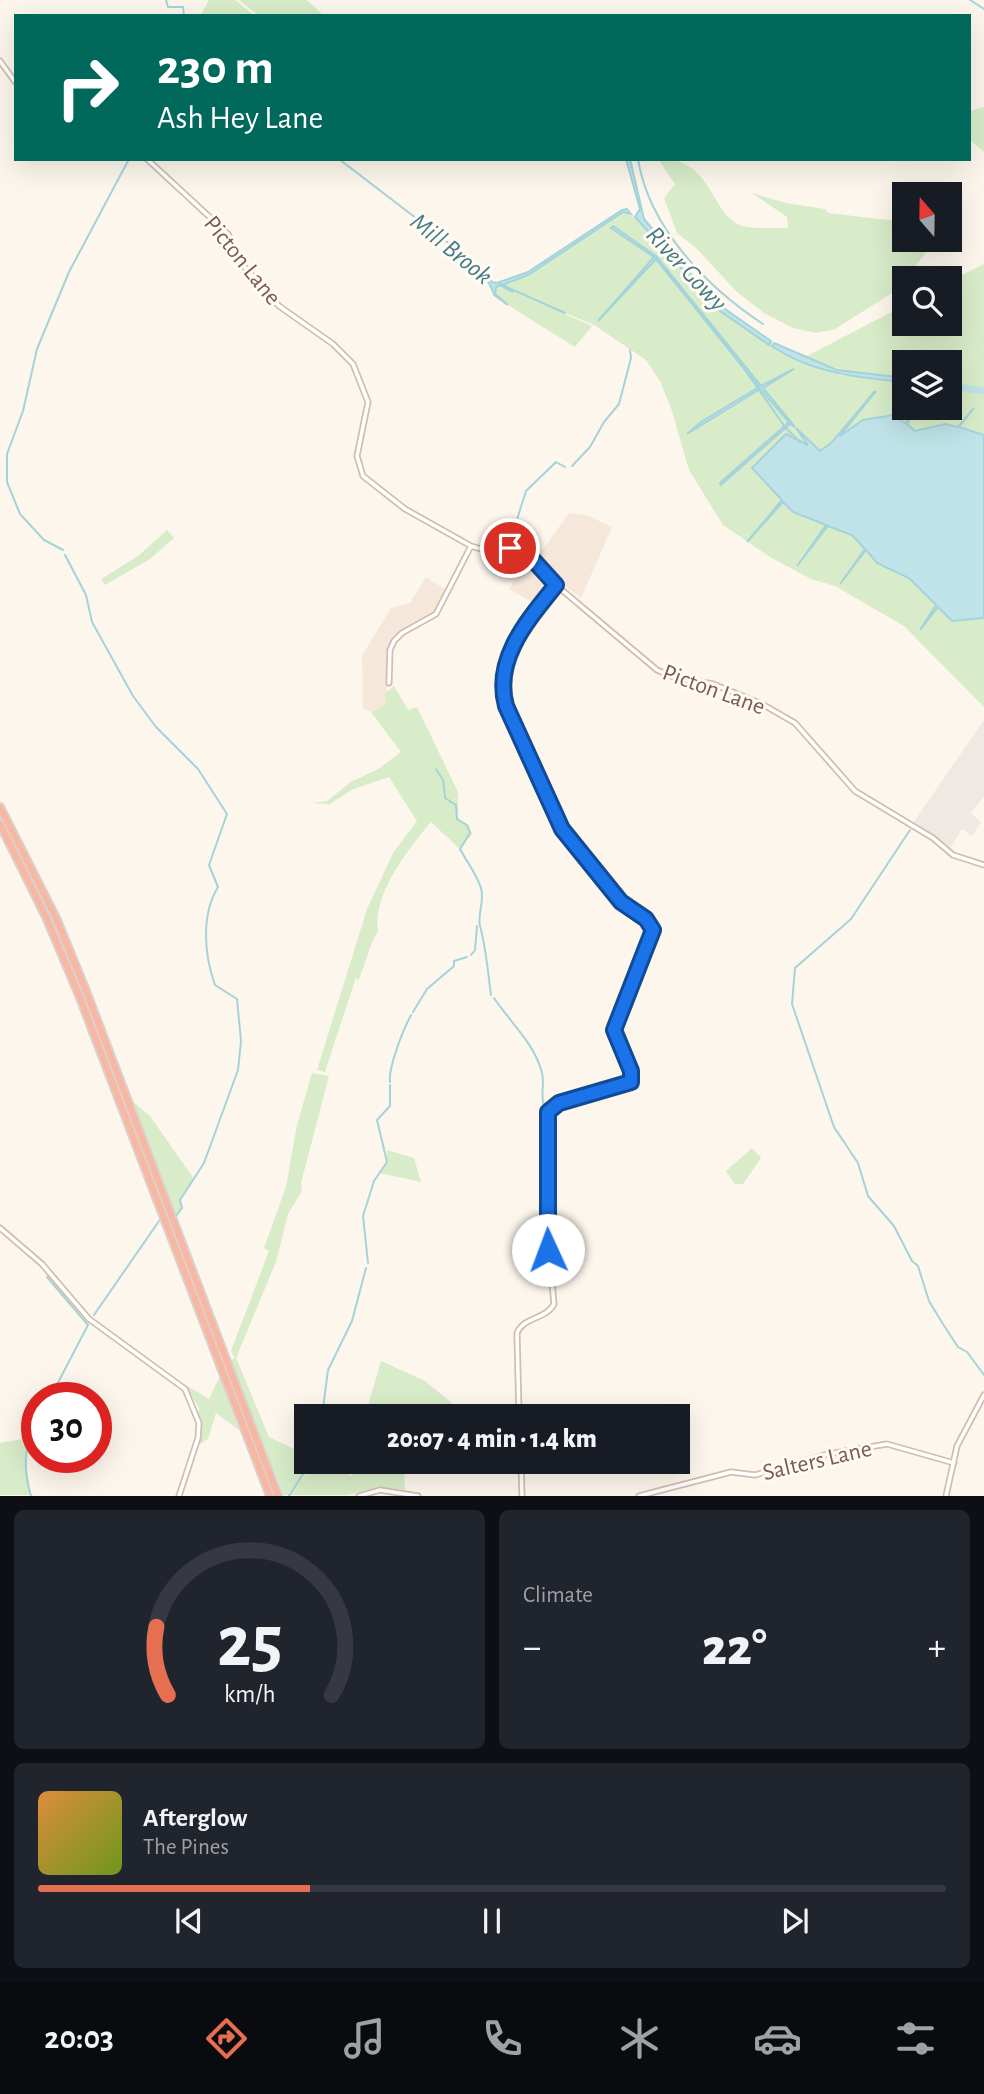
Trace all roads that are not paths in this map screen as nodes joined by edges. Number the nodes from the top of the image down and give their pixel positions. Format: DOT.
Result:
graph roads {
  1 [pos="0,61"];
  2 [pos="14,80"];
  3 [pos="149,161"];
  4 [pos="471,546"];
  5 [pos="556,585"];
  6 [pos="389,683"];
  7 [pos="0,807"];
  8 [pos="0,824"];
  9 [pos="984,865"];
  10 [pos="0,1228"];
  11 [pos="984,1395"];
  12 [pos="519,1404"];
  13 [pos="954,1463"];
  14 [pos="521,1474"];
  15 [pos="179,1496"];
  16 [pos="270,1496"];
  17 [pos="278,1496"];
  18 [pos="359,1496"];
  19 [pos="418,1496"];
  20 [pos="522,1496"];
  21 [pos="639,1496"];
  22 [pos="946,1496"];
  1 -- 2 [label="street"];
  3 -- 4 [label="street, Picton Lane"];
  4 -- 5 [label="street, Picton Lane"];
  4 -- 6 [label="street"];
  5 -- 9 [label="street, Picton Lane"];
  5 -- 12 [label="street"];
  7 -- 17 [label="highway"];
  8 -- 16 [label="highway"];
  10 -- 15 [label="street"];
  11 -- 13 [label="street"];
  13 -- 21 [label="street, Salters Lane"];
  13 -- 22 [label="street"];
  14 -- 20 [label="street"];
  18 -- 19 [label="street"];
}
